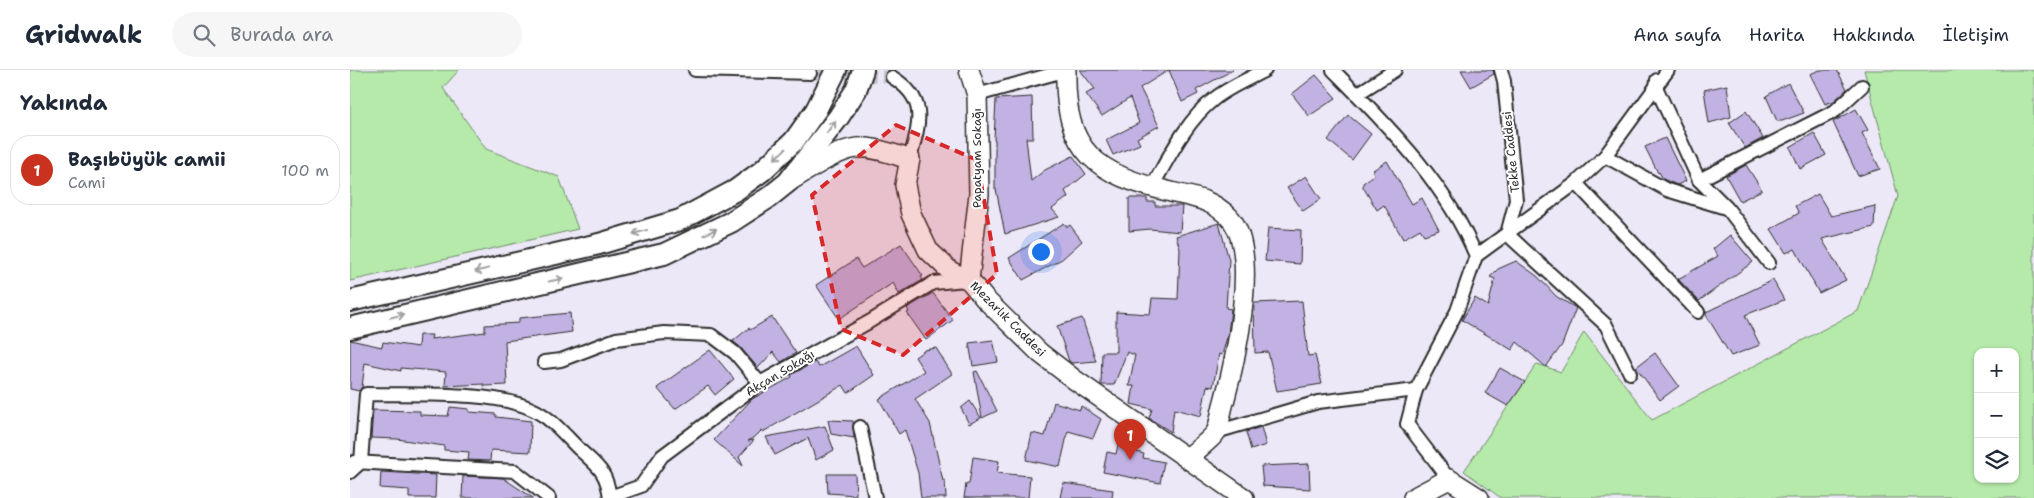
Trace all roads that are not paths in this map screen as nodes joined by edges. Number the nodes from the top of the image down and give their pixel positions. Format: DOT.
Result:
graph roads {
  1 [pos="694,70"];
  2 [pos="836,70"];
  3 [pos="864,70"];
  4 [pos="969,70"];
  5 [pos="1066,70"];
  6 [pos="1266,70"];
  7 [pos="1333,70"];
  8 [pos="1395,70"];
  9 [pos="1501,70"];
  10 [pos="1659,70"];
  11 [pos="1668,70"];
  12 [pos="810,73"];
  13 [pos="892,77"];
  14 [pos="1656,86"];
  15 [pos="1862,86"];
  16 [pos="1357,94"];
  17 [pos="977,95"];
  18 [pos="858,148"];
  19 [pos="1605,156"];
  20 [pos="910,159"];
  21 [pos="1699,180"];
  22 [pos="788,182"];
  23 [pos="1576,183"];
  24 [pos="905,186"];
  25 [pos="1152,188"];
  26 [pos="1727,208"];
  27 [pos="1507,234"];
  28 [pos="1476,256"];
  29 [pos="1769,263"];
  30 [pos="969,280"];
  31 [pos="350,301"];
  32 [pos="1698,312"];
  33 [pos="350,328"];
  34 [pos="544,362"];
  35 [pos="1630,373"];
  36 [pos="760,383"];
  37 [pos="1416,390"];
  38 [pos="860,427"];
  39 [pos="1216,432"];
  40 [pos="1188,458"];
  41 [pos="355,462"];
  42 [pos="350,472"];
  43 [pos="1449,479"];
  44 [pos="610,497"];
  45 [pos="549,498"];
  46 [pos="875,498"];
  47 [pos="1229,498"];
  48 [pos="1244,498"];
  49 [pos="1413,498"];
  50 [pos="1479,498"];
  1 -- 12 [label="street"];
  2 -- 31 [label="main road, one-way"];
  22 -- 3 [label="main road, one-way"];
  4 -- 17 [label="main road, Papatyam Sokağı"];
  5 -- 17 [label="street, Papatyam Sokağı"];
  5 -- 25 [label="main road"];
  6 -- 25 [label="street"];
  7 -- 16 [label="street"];
  8 -- 16 [label="street"];
  9 -- 27 [label="street, Tekke Caddesi"];
  10 -- 14 [label="street"];
  11 -- 14 [label="street"];
  13 -- 20 [label="street, Mezarlık Caddesi"];
  14 -- 19 [label="street"];
  14 -- 21 [label="street"];
  15 -- 21 [label="street"];
  16 -- 28 [label="street"];
  17 -- 30 [label="main road, Papatyam Sokağı"];
  18 -- 20 [label="main road"];
  18 -- 22 [label="main road"];
  18 -- 24 [label="main road"];
  19 -- 23 [label="street"];
  19 -- 26 [label="street"];
  20 -- 24 [label="main road, Mezarlık Caddesi"];
  21 -- 26 [label="street"];
  33 -- 22 [label="main road, one-way"];
  23 -- 27 [label="street"];
  23 -- 32 [label="street"];
  24 -- 30 [label="main road, Mezarlık Caddesi"];
  25 -- 39 [label="main road"];
  26 -- 29 [label="street"];
  27 -- 28 [label="street"];
  27 -- 35 [label="street"];
  28 -- 37 [label="street"];
  30 -- 36 [label="street, Akçan Sokağı"];
  30 -- 40 [label="main road, Mezarlık Caddesi"];
  34 -- 36 [label="street"];
  36 -- 44 [label="street, Akçan Sokağı"];
  37 -- 39 [label="street"];
  37 -- 43 [label="street"];
  38 -- 46 [label="street"];
  39 -- 40 [label="main road"];
  40 -- 47 [label="main road"];
  40 -- 48 [label="main road, Mezarlık Caddesi"];
  41 -- 42 [label="street"];
  41 -- 44 [label="street"];
  41 -- 45 [label="street"];
  43 -- 49 [label="main road"];
  43 -- 50 [label="main road"];
}
